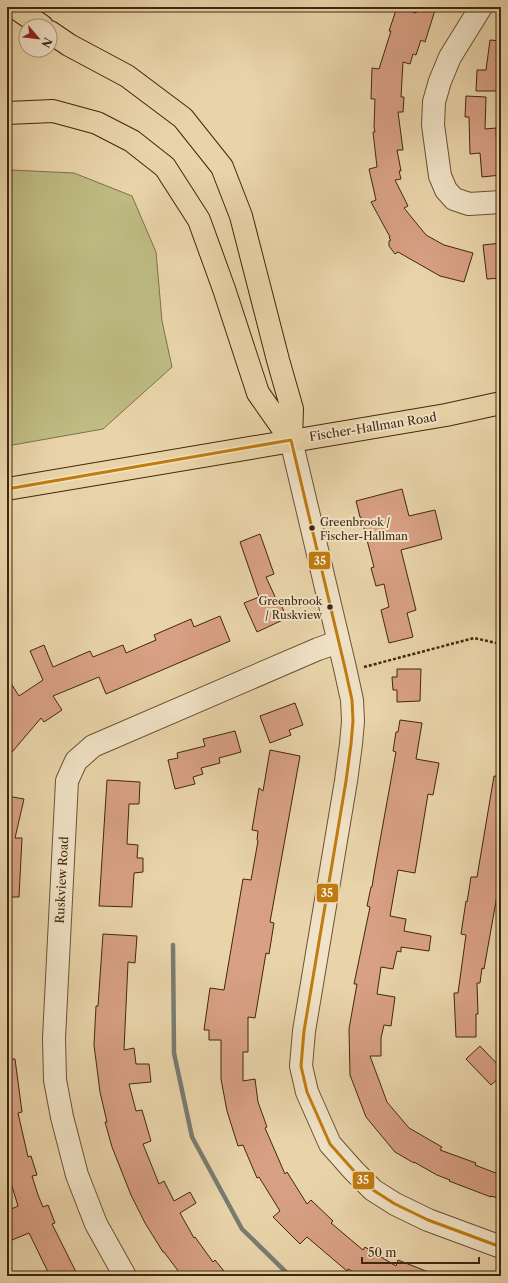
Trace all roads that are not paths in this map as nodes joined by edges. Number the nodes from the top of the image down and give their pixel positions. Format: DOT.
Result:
graph roads {
  1 [pos="14,7"];
  2 [pos="481,7"];
  3 [pos="30,18"];
  4 [pos="58,37"];
  5 [pos="7,113"];
  6 [pos="501,202"];
  7 [pos="501,403"];
  8 [pos="290,440"];
  9 [pos="7,489"];
  10 [pos="338,642"];
  11 [pos="501,1247"];
  12 [pos="125,1276"];
  1 -- 3 [label="main road"];
  2 -- 6 [label="street"];
  4 -- 8 [label="main road"];
  5 -- 8 [label="main road"];
  7 -- 8 [label="main road, Fischer-Hallman Road"];
  8 -- 9 [label="main road, Fischer-Hallman Road"];
  8 -- 10 [label="street"];
  10 -- 11 [label="street"];
  10 -- 12 [label="street, Ruskview Road"];
}
